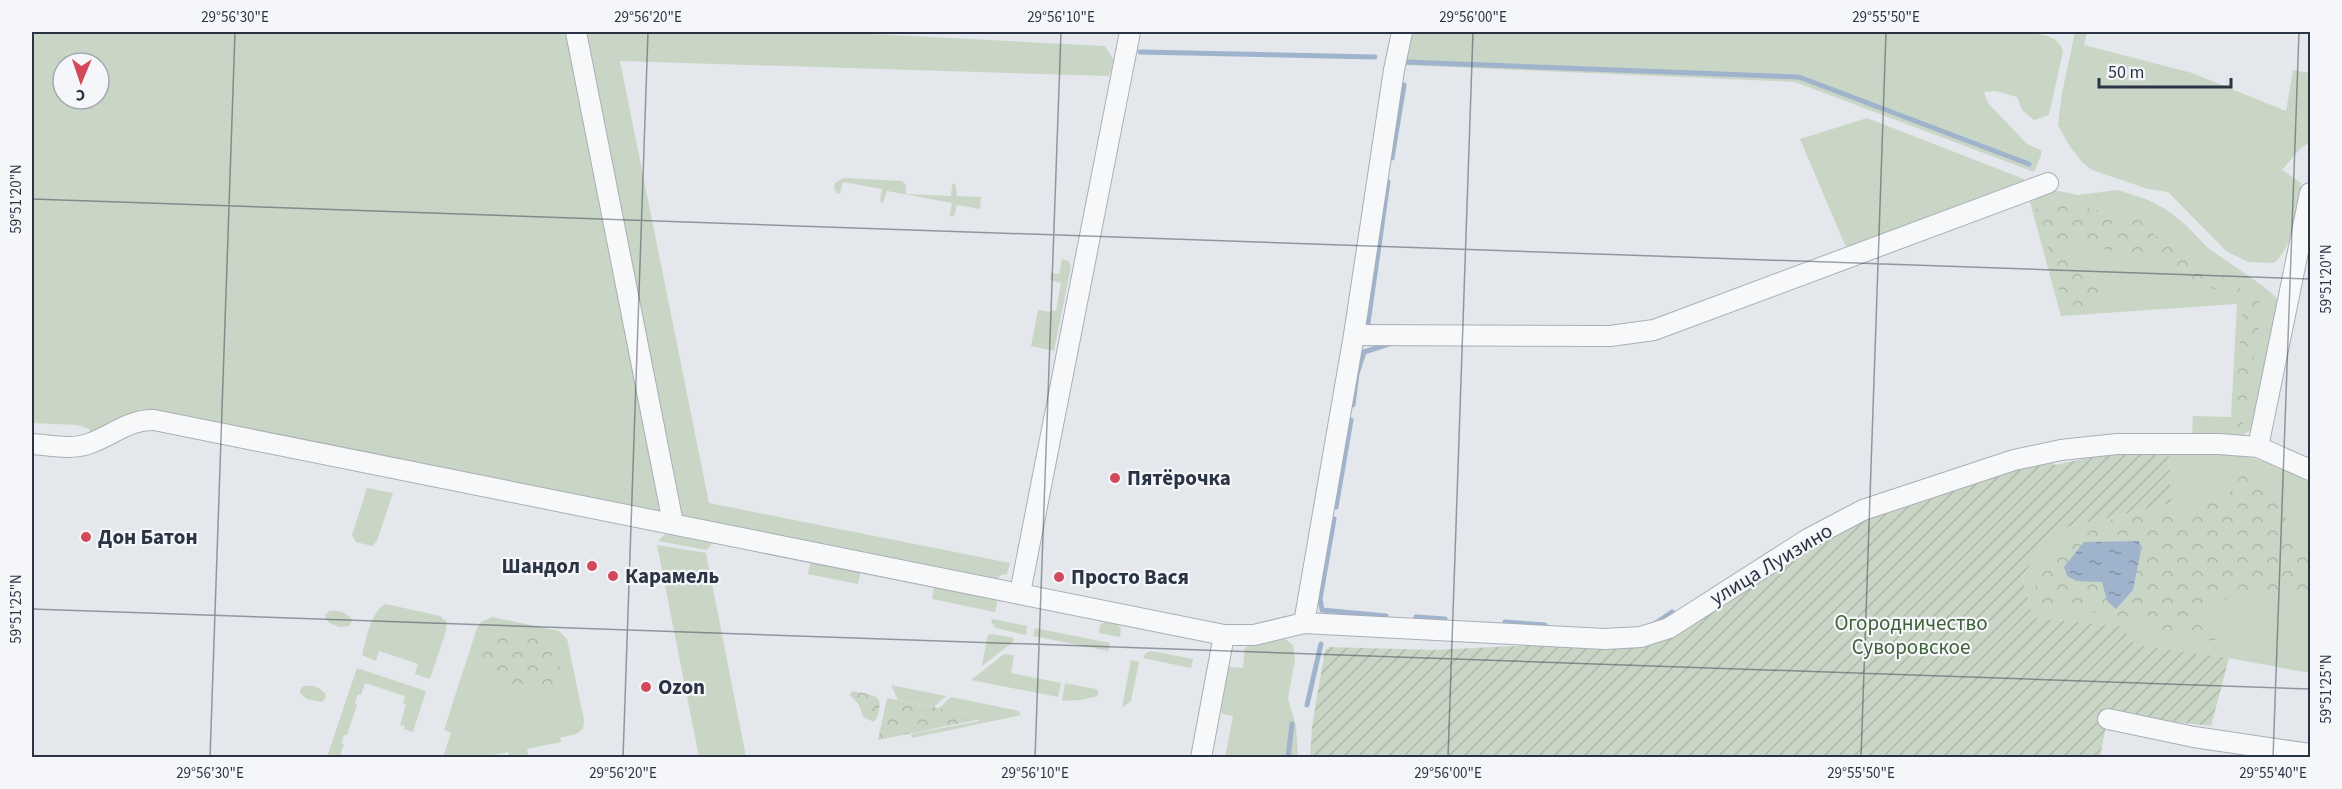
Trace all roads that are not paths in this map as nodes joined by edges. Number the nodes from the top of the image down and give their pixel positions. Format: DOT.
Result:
graph roads {
  1 [pos="576,32"];
  2 [pos="1130,32"];
  3 [pos="1402,32"];
  4 [pos="2048,183"];
  5 [pos="2310,193"];
  6 [pos="1354,335"];
  7 [pos="32,444"];
  8 [pos="2259,447"];
  9 [pos="2310,470"];
  10 [pos="673,523"];
  11 [pos="1020,593"];
  12 [pos="1304,623"];
  13 [pos="1224,635"];
  14 [pos="2108,719"];
  15 [pos="2310,754"];
  16 [pos="1201,758"];
  1 -- 10 [label="street"];
  2 -- 11 [label="street"];
  3 -- 6 [label="street"];
  4 -- 6 [label="street"];
  5 -- 8 [label="street"];
  6 -- 12 [label="street"];
  7 -- 10 [label="street, улица Луизино"];
  8 -- 9 [label="street, улица Луизино"];
  8 -- 12 [label="street, улица Луизино"];
  10 -- 11 [label="street, улица Луизино"];
  11 -- 13 [label="street, улица Луизино"];
  12 -- 13 [label="street, улица Луизино"];
  13 -- 16 [label="street"];
  14 -- 15 [label="street"];
}
